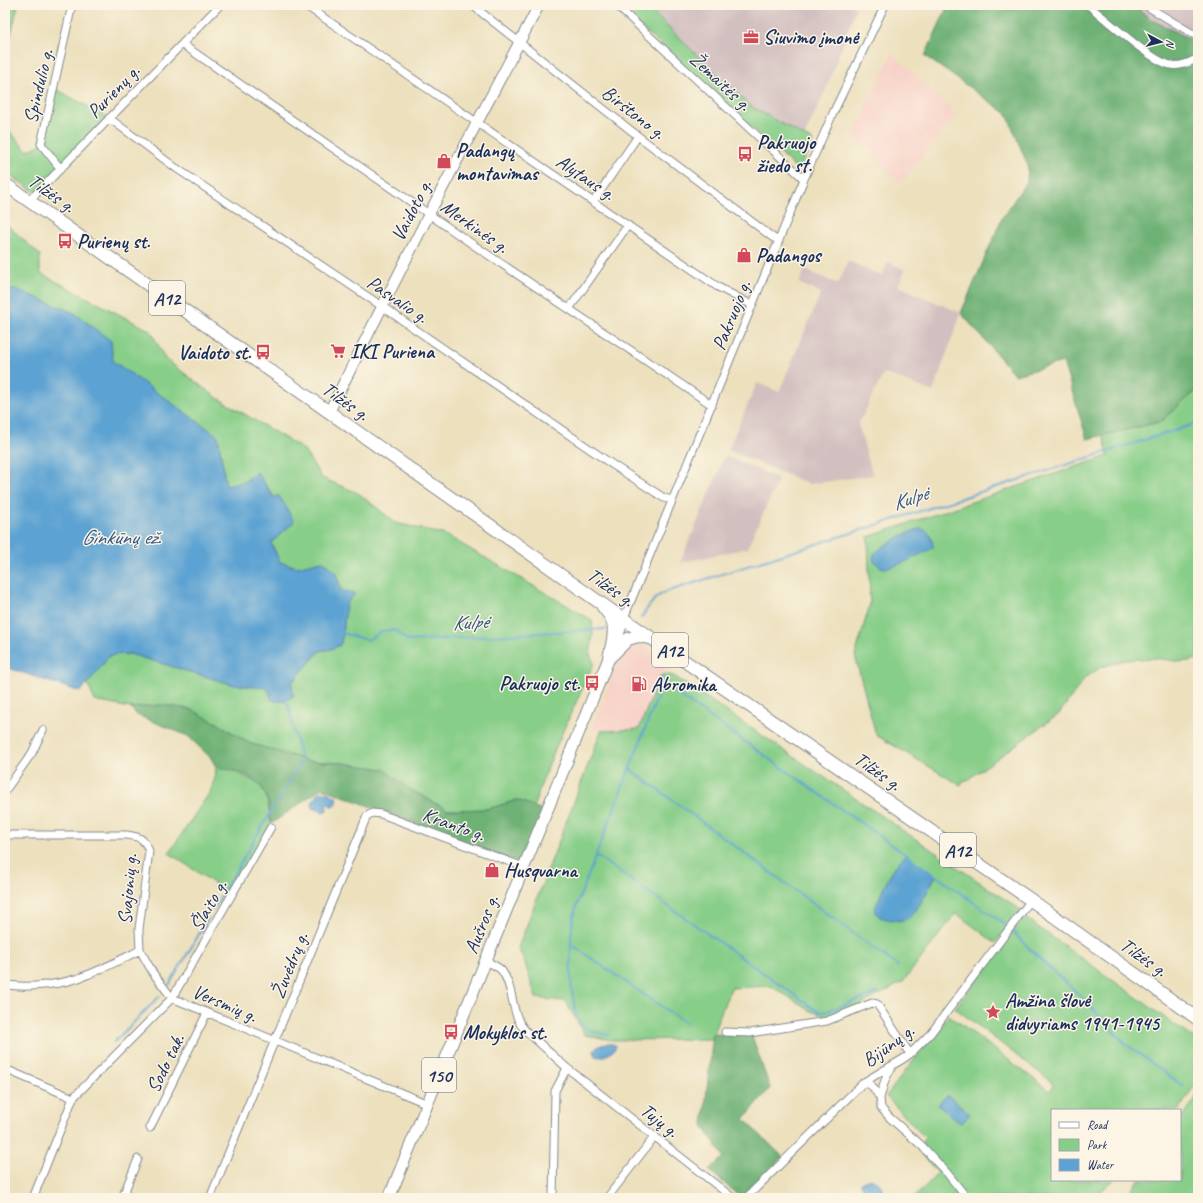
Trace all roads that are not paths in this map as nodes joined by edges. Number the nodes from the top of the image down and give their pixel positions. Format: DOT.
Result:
graph roads {
  1 [pos="72,5"];
  2 [pos="220,5"];
  3 [pos="305,5"];
  4 [pos="472,5"];
  5 [pos="539,5"];
  6 [pos="616,5"];
  7 [pos="885,5"];
  8 [pos="1088,5"];
  9 [pos="1145,5"];
  10 [pos="1198,37"];
  11 [pos="519,42"];
  12 [pos="182,44"];
  13 [pos="1198,58"];
  14 [pos="108,118"];
  15 [pos="477,122"];
  16 [pos="638,136"];
  17 [pos="60,168"];
  18 [pos="804,179"];
  19 [pos="5,184"];
  20 [pos="29,201"];
  21 [pos="593,202"];
  22 [pos="429,214"];
  23 [pos="628,226"];
  24 [pos="779,241"];
  25 [pos="752,305"];
  26 [pos="383,308"];
  27 [pos="568,309"];
  28 [pos="712,405"];
  29 [pos="329,412"];
  30 [pos="672,500"];
  31 [pos="599,602"];
  32 [pos="624,618"];
  33 [pos="653,639"];
  34 [pos="609,658"];
  35 [pos="43,730"];
  36 [pos="5,791"];
  37 [pos="372,813"];
  38 [pos="271,827"];
  39 [pos="5,835"];
  40 [pos="524,867"];
  41 [pos="1031,900"];
  42 [pos="140,950"];
  43 [pos="486,962"];
  44 [pos="5,986"];
  45 [pos="172,998"];
  46 [pos="207,1013"];
  47 [pos="1198,1019"];
  48 [pos="725,1032"];
  49 [pos="275,1041"];
  50 [pos="910,1054"];
  51 [pos="893,1065"];
  52 [pos="567,1068"];
  53 [pos="5,1069"];
  54 [pos="864,1082"];
  55 [pos="73,1098"];
  56 [pos="880,1098"];
  57 [pos="428,1104"];
  58 [pos="150,1128"];
  59 [pos="655,1136"];
  60 [pos="138,1159"];
  61 [pos="33,1198"];
  62 [pos="122,1198"];
  63 [pos="210,1198"];
  64 [pos="389,1198"];
  65 [pos="553,1198"];
  66 [pos="607,1198"];
  67 [pos="733,1198"];
  68 [pos="746,1198"];
  69 [pos="967,1198"];
  1 -- 17 [label="street, Spindulio g."];
  2 -- 12 [label="street, Purienų g."];
  3 -- 15 [label="street, Alytaus g."];
  4 -- 11 [label="street, Birštono g."];
  5 -- 11 [label="main road, Vaidoto g."];
  6 -- 18 [label="street, Žemaitės g."];
  7 -- 18 [label="street, Pakruojo g."];
  8 -- 13 [label="street"];
  9 -- 10 [label="street"];
  11 -- 15 [label="main road, Vaidoto g."];
  11 -- 16 [label="street, Birštono g."];
  12 -- 14 [label="street, Purienų g."];
  12 -- 22 [label="street, Merkinės g."];
  14 -- 17 [label="street, Purienų g."];
  14 -- 26 [label="street, Pasvalio g."];
  15 -- 21 [label="street, Alytaus g."];
  15 -- 22 [label="main road, Vaidoto g."];
  16 -- 21 [label="street"];
  16 -- 24 [label="street, Birštono g."];
  17 -- 20 [label="street, Purienų g."];
  18 -- 24 [label="street, Pakruojo g."];
  19 -- 20 [label="highway, Tilžės g. / A12"];
  20 -- 29 [label="highway, Tilžės g. / A12"];
  21 -- 23 [label="street, Alytaus g."];
  22 -- 26 [label="main road, Vaidoto g."];
  22 -- 27 [label="street, Merkinės g."];
  23 -- 25 [label="street, Alytaus g."];
  23 -- 27 [label="street"];
  24 -- 25 [label="street, Pakruojo g."];
  25 -- 28 [label="street, Pakruojo g."];
  26 -- 29 [label="main road, Vaidoto g."];
  26 -- 30 [label="street, Pasvalio g."];
  27 -- 28 [label="street, Merkinės g."];
  28 -- 30 [label="street, Pakruojo g."];
  29 -- 31 [label="highway, Tilžės g. / A12"];
  30 -- 32 [label="street, Pakruojo g."];
  31 -- 32 [label="highway, Tilžės g. / A12"];
  31 -- 34 [label="highway"];
  32 -- 33 [label="highway, Tilžės g. / A12"];
  32 -- 34 [label="main road, Aušros g. / 150"];
  33 -- 34 [label="highway"];
  33 -- 41 [label="highway, Tilžės g. / A12"];
  34 -- 40 [label="main road, Aušros g. / 150"];
  35 -- 36 [label="street"];
  37 -- 40 [label="street, Kranto g."];
  37 -- 49 [label="street, Žuvėdrų g."];
  38 -- 45 [label="street, Šlaito g."];
  39 -- 42 [label="street, Svajonių g."];
  40 -- 43 [label="main road, Aušros g. / 150"];
  41 -- 47 [label="highway, Tilžės g. / A12"];
  41 -- 50 [label="street, Bijūnų g."];
  42 -- 44 [label="street"];
  42 -- 45 [label="street, Svajonių g."];
  43 -- 52 [label="street, Tujų g."];
  43 -- 57 [label="main road, Aušros g. / 150"];
  45 -- 46 [label="street, Versmių g."];
  45 -- 55 [label="street, Versmių g."];
  46 -- 49 [label="street, Versmių g."];
  46 -- 58 [label="street, Sodo tak."];
  48 -- 50 [label="street"];
  49 -- 57 [label="street, Versmių g."];
  49 -- 63 [label="street, Žuvėdrų g."];
  50 -- 51 [label="street, Bijūnų g."];
  51 -- 54 [label="street, Bijūnų g."];
  51 -- 56 [label="street"];
  52 -- 59 [label="street, Tujų g."];
  52 -- 65 [label="street"];
  53 -- 55 [label="street"];
  54 -- 56 [label="street"];
  54 -- 68 [label="street, Bijūnų g."];
  55 -- 61 [label="street, Versmių g."];
  56 -- 69 [label="street"];
  57 -- 64 [label="main road, Aušros g. / 150"];
  59 -- 66 [label="street"];
  59 -- 67 [label="street, Tujų g."];
  60 -- 62 [label="street"];
}
